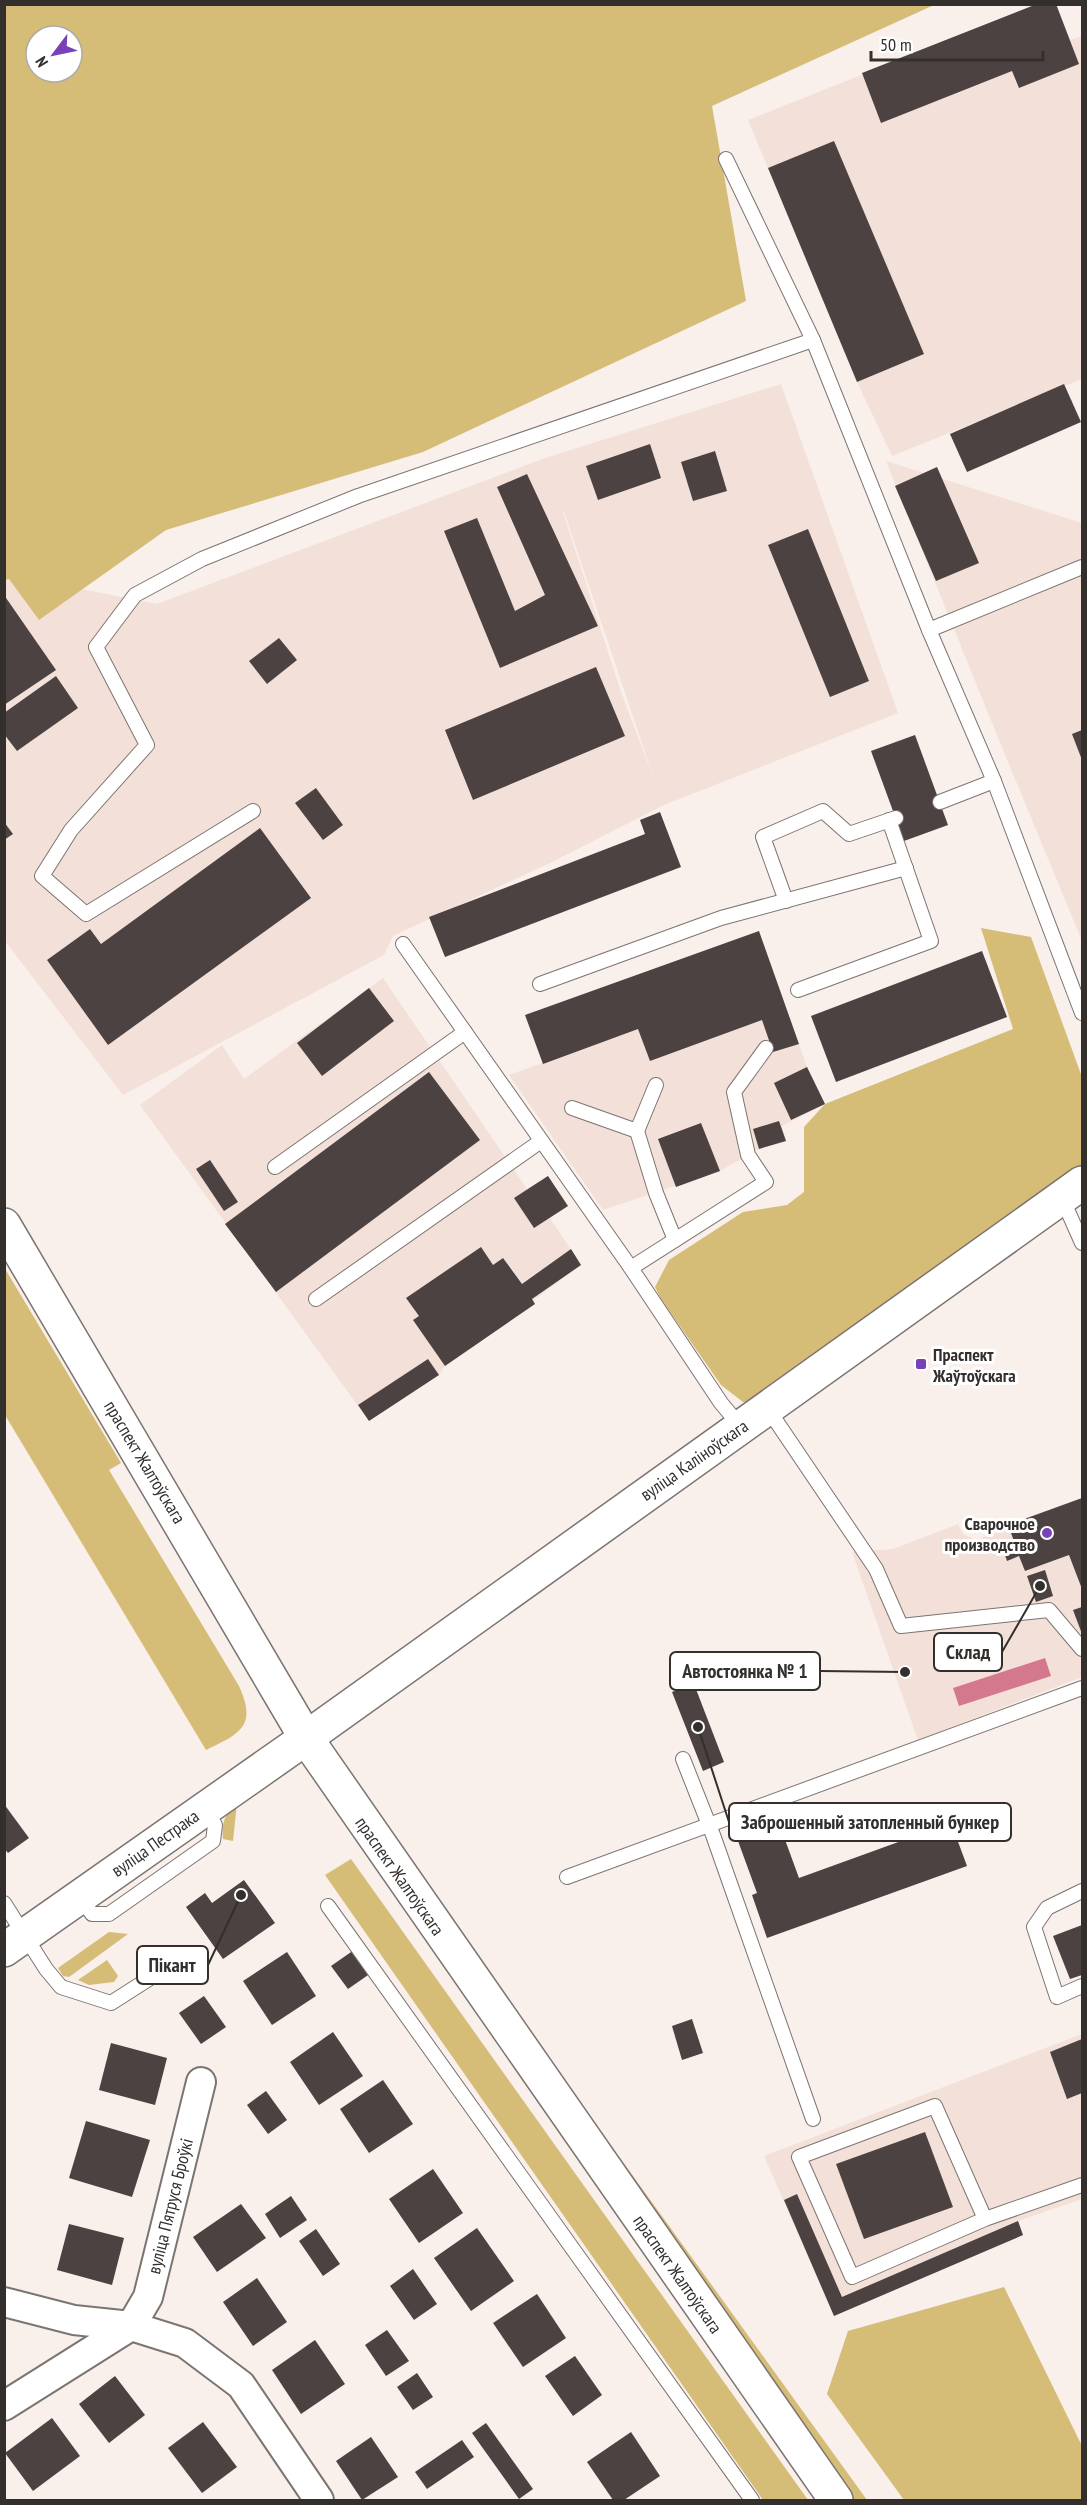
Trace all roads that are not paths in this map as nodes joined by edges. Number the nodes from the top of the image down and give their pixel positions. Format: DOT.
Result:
graph roads {
  1 [pos="726,159"];
  2 [pos="813,340"];
  3 [pos="1083,567"];
  4 [pos="929,630"];
  5 [pos="994,781"];
  6 [pos="940,802"];
  7 [pos="253,811"];
  8 [pos="906,868"];
  9 [pos="786,901"];
  10 [pos="403,944"];
  11 [pos="540,984"];
  12 [pos="798,990"];
  13 [pos="1083,1013"];
  14 [pos="465,1032"];
  15 [pos="766,1048"];
  16 [pos="656,1085"];
  17 [pos="572,1107"];
  18 [pos="637,1131"];
  19 [pos="542,1141"];
  20 [pos="275,1167"];
  21 [pos="1072,1190"];
  22 [pos="4,1225"];
  23 [pos="675,1240"];
  24 [pos="1083,1243"];
  25 [pos="632,1268"];
  26 [pos="316,1299"];
  27 [pos="768,1409"];
  28 [pos="741,1426"];
  29 [pos="1083,1649"];
  30 [pos="1083,1688"];
  31 [pos="306,1738"];
  32 [pos="683,1759"];
  33 [pos="708,1825"];
  34 [pos="567,1877"];
  35 [pos="1083,1891"];
  36 [pos="4,1903"];
  37 [pos="328,1906"];
  38 [pos="15,1942"];
  39 [pos="183,1957"];
  40 [pos="1083,1986"];
  41 [pos="201,2082"];
  42 [pos="813,2119"];
  43 [pos="1083,2185"];
  44 [pos="985,2219"];
  45 [pos="4,2302"];
  46 [pos="131,2326"];
  47 [pos="4,2406"];
  48 [pos="319,2500"];
  49 [pos="752,2500"];
  50 [pos="836,2500"];
  1 -- 2 [label="lane"];
  2 -- 4 [label="lane"];
  2 -- 7 [label="lane"];
  3 -- 4 [label="lane"];
  4 -- 5 [label="lane"];
  5 -- 6 [label="lane"];
  5 -- 13 [label="lane"];
  8 -- 9 [label="lane"];
  8 -- 9 [label="lane"];
  8 -- 12 [label="lane"];
  9 -- 11 [label="lane"];
  10 -- 14 [label="lane"];
  14 -- 19 [label="lane"];
  14 -- 20 [label="lane"];
  15 -- 23 [label="lane"];
  16 -- 18 [label="lane"];
  17 -- 18 [label="lane"];
  18 -- 23 [label="lane"];
  19 -- 25 [label="lane"];
  19 -- 26 [label="lane"];
  21 -- 24 [label="lane"];
  21 -- 27 [label="main road, вуліца Каліноўскага"];
  22 -- 31 [label="main road, праспект Жалтоўскага"];
  23 -- 25 [label="lane"];
  25 -- 28 [label="lane"];
  27 -- 28 [label="main road, вуліца Каліноўскага"];
  27 -- 29 [label="lane"];
  28 -- 31 [label="main road, вуліца Каліноўскага"];
  30 -- 33 [label="lane"];
  31 -- 38 [label="main road, вуліца Пестрака"];
  31 -- 50 [label="main road, праспект Жалтоўскага"];
  32 -- 33 [label="lane"];
  33 -- 34 [label="lane"];
  33 -- 42 [label="lane"];
  35 -- 40 [label="lane"];
  36 -- 38 [label="lane"];
  37 -- 49 [label="lane"];
  38 -- 39 [label="lane"];
  41 -- 46 [label="street, вуліца Пятруся Броўкі"];
  43 -- 44 [label="lane"];
  44 -- 44 [label="lane"];
  45 -- 46 [label="street"];
  46 -- 47 [label="street"];
  46 -- 48 [label="street"];
}
